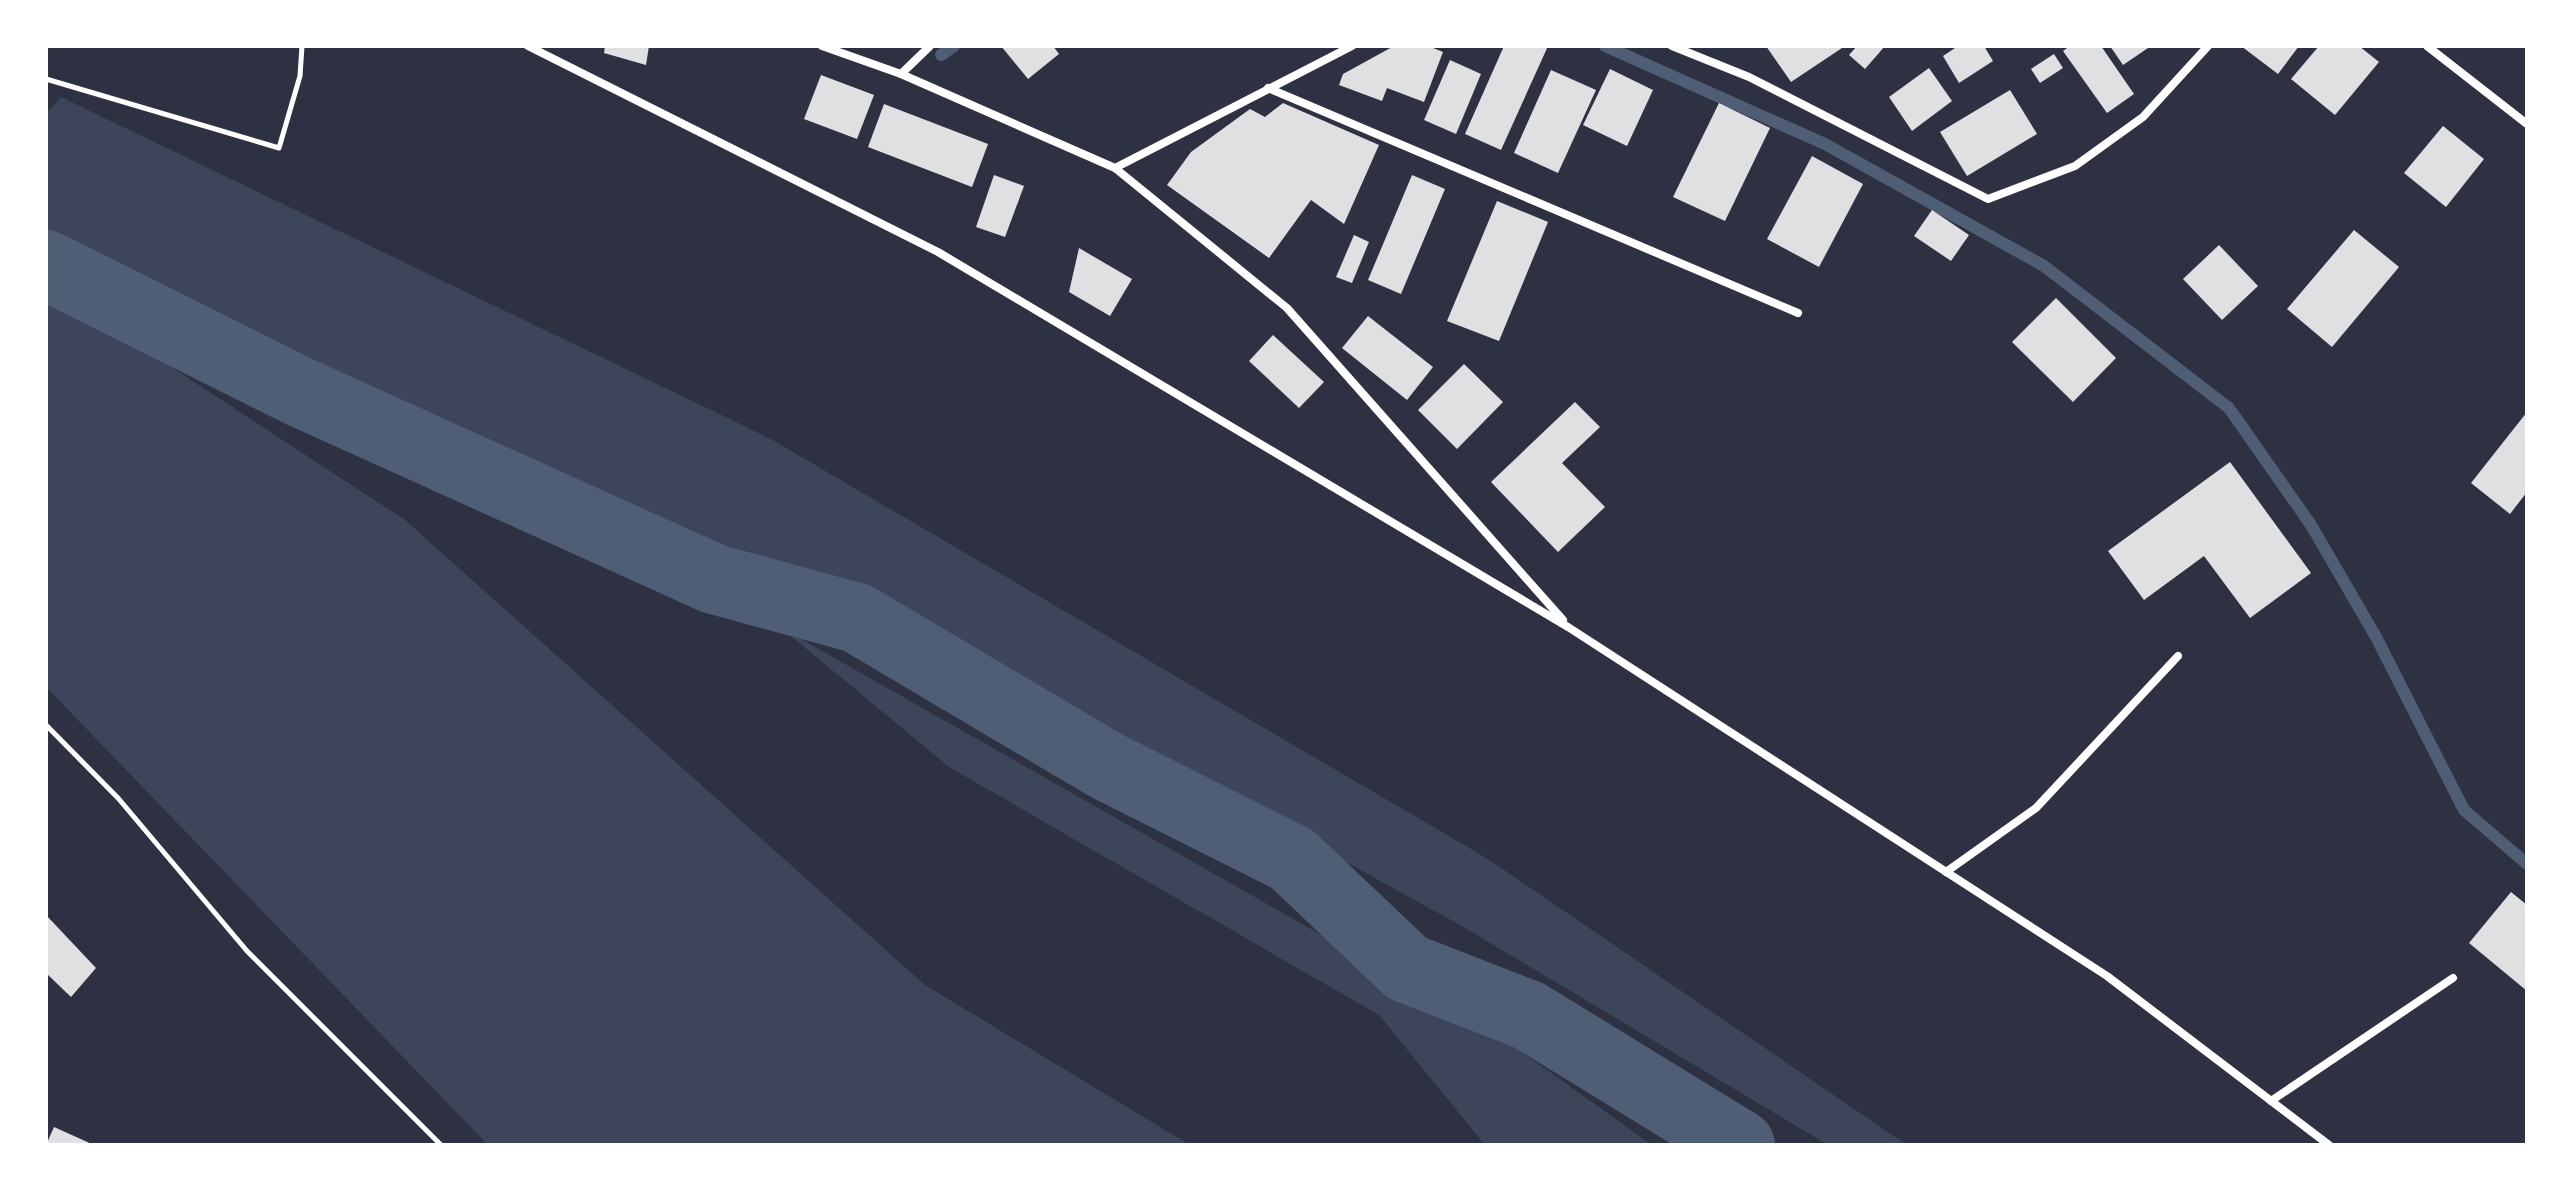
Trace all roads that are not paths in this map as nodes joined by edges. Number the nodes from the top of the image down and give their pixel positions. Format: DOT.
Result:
graph roads {
  1 [pos="528,46"];
  2 [pos="822,46"];
  3 [pos="930,46"];
  4 [pos="1352,46"];
  5 [pos="1672,46"];
  6 [pos="2208,46"];
  7 [pos="2427,46"];
  8 [pos="901,74"];
  9 [pos="1268,88"];
  10 [pos="2527,124"];
  11 [pos="1115,168"];
  12 [pos="1798,313"];
  13 [pos="1568,627"];
  14 [pos="2178,656"];
  15 [pos="1946,872"];
  16 [pos="2453,978"];
  17 [pos="2271,1101"];
  18 [pos="2329,1145"];
  1 -- 13 [label="street"];
  2 -- 8 [label="street"];
  3 -- 8 [label="street"];
  4 -- 9 [label="street"];
  5 -- 6 [label="street"];
  7 -- 10 [label="street"];
  8 -- 11 [label="street"];
  9 -- 11 [label="street"];
  9 -- 12 [label="street"];
  11 -- 13 [label="street"];
  13 -- 15 [label="street"];
  14 -- 15 [label="street"];
  15 -- 17 [label="street"];
  16 -- 17 [label="street"];
  17 -- 18 [label="street"];
}
